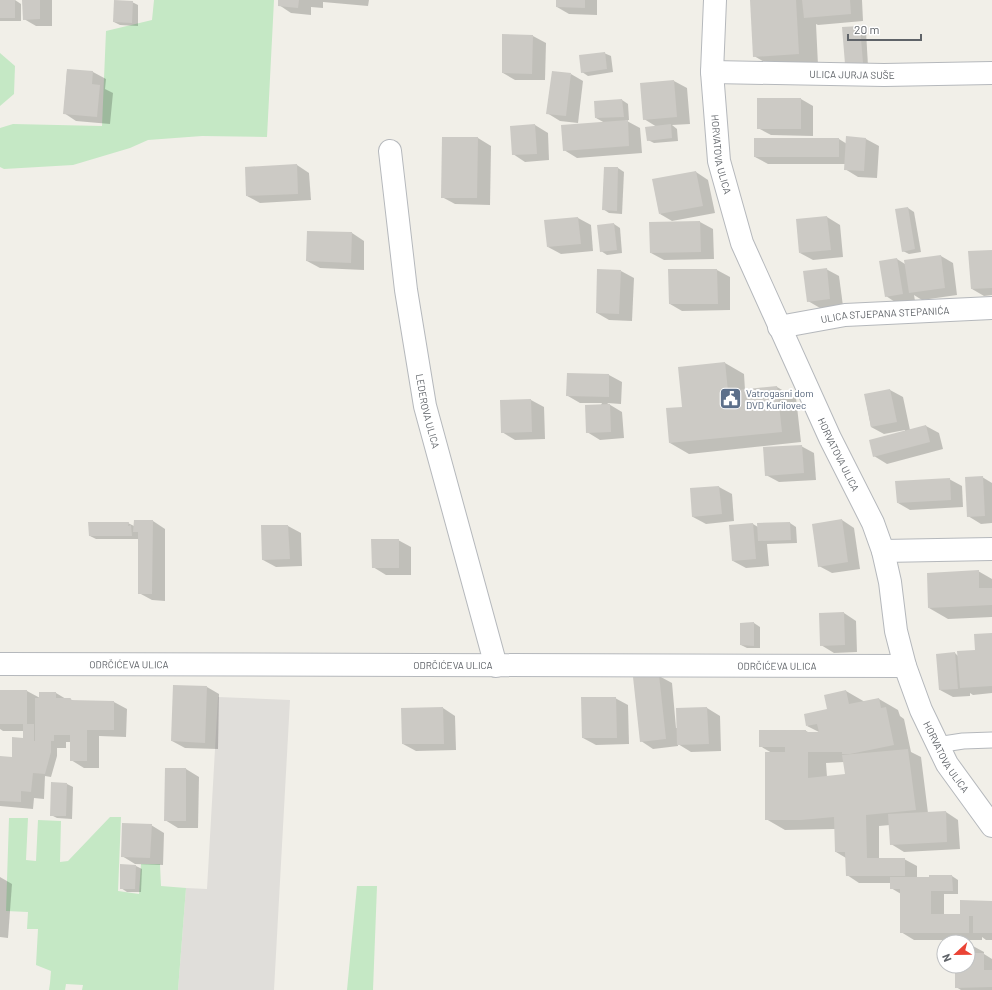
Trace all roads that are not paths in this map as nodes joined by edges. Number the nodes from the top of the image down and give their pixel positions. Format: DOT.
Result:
graph roads {
  1 [pos="716,0"];
  2 [pos="712,72"];
  3 [pos="992,73"];
  4 [pos="390,151"];
  5 [pos="992,308"];
  6 [pos="779,327"];
  7 [pos="992,549"];
  8 [pos="883,551"];
  9 [pos="0,664"];
  10 [pos="496,666"];
  11 [pos="905,666"];
  12 [pos="992,740"];
  13 [pos="937,745"];
  14 [pos="992,826"];
  1 -- 2 [label="street, HORVATOVA ULICA"];
  2 -- 3 [label="street, ULICA JURJA SUŠE"];
  2 -- 6 [label="street, HORVATOVA ULICA"];
  4 -- 10 [label="street, LEDEROVA ULICA"];
  5 -- 6 [label="street, ULICA STJEPANA STEPANIĆA"];
  6 -- 8 [label="street, HORVATOVA ULICA"];
  7 -- 8 [label="street"];
  8 -- 11 [label="street, HORVATOVA ULICA"];
  9 -- 10 [label="street, ODRČIĆEVA ULICA"];
  10 -- 11 [label="street, ODRČIĆEVA ULICA"];
  11 -- 13 [label="street, HORVATOVA ULICA"];
  12 -- 13 [label="lane"];
  13 -- 14 [label="street, HORVATOVA ULICA"];
}
